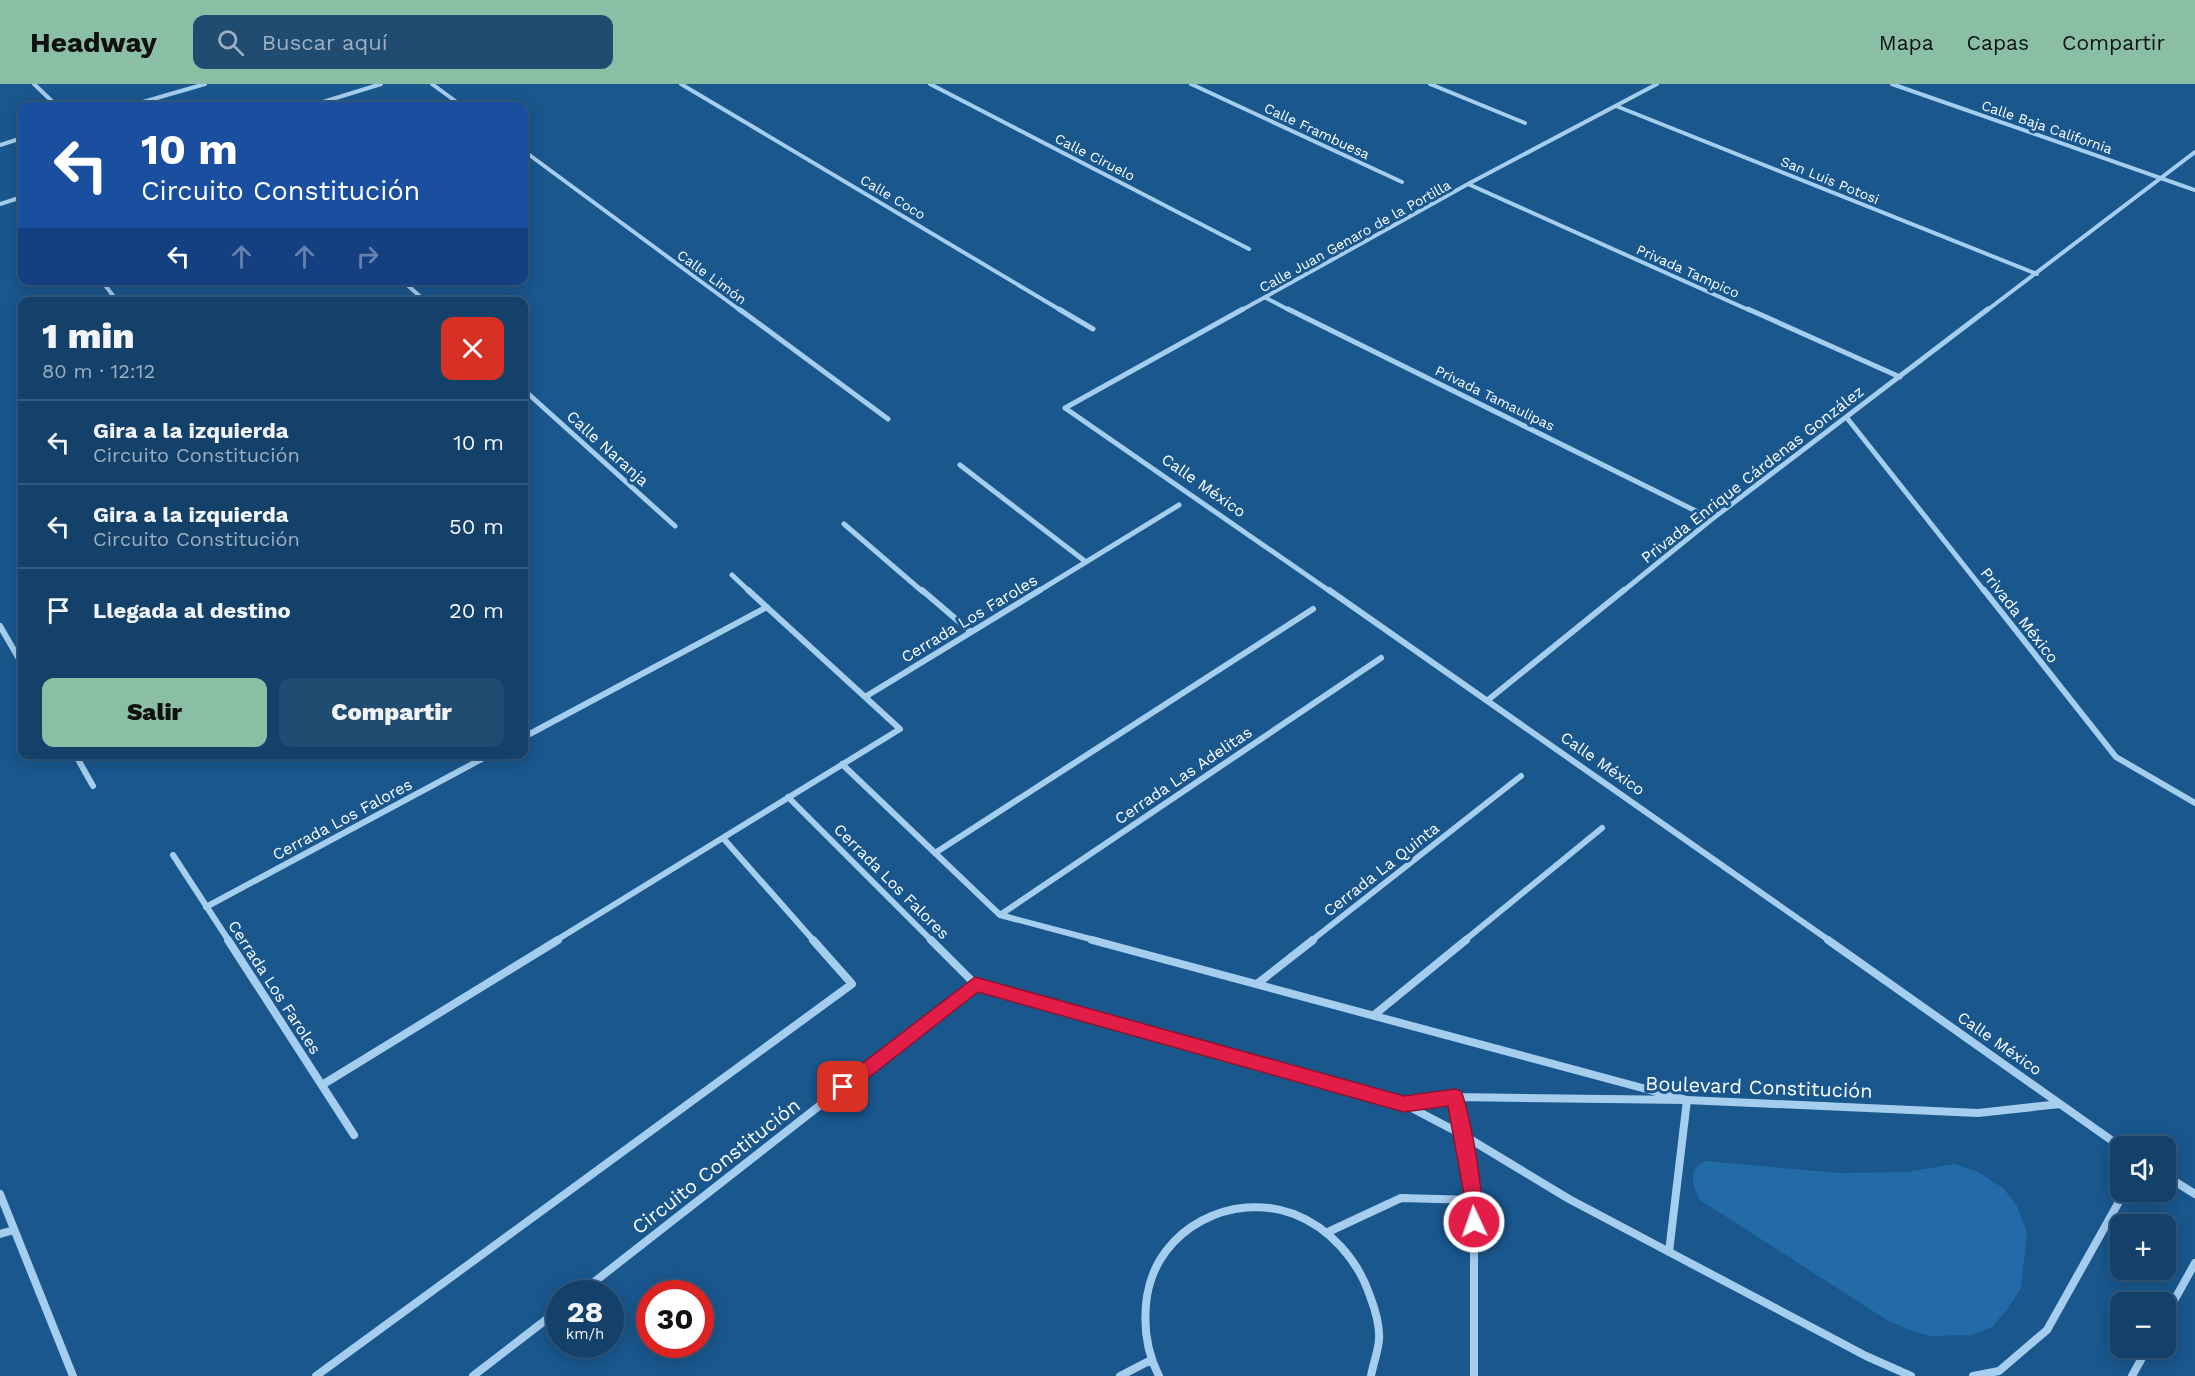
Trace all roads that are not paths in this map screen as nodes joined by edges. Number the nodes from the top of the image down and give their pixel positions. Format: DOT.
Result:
graph roads {
  1 [pos="34,84"];
  2 [pos="205,84"];
  3 [pos="381,84"];
  4 [pos="432,84"];
  5 [pos="681,84"];
  6 [pos="930,84"];
  7 [pos="1191,84"];
  8 [pos="1430,84"];
  9 [pos="1657,84"];
  10 [pos="1892,84"];
  11 [pos="53,102"];
  12 [pos="143,102"];
  13 [pos="323,102"];
  14 [pos="457,102"];
  15 [pos="1616,106"];
  16 [pos="1525,123"];
  17 [pos="18,139"];
  18 [pos="0,145"];
  19 [pos="2195,152"];
  20 [pos="528,154"];
  21 [pos="2163,178"];
  22 [pos="1402,182"];
  23 [pos="1468,184"];
  24 [pos="2195,190"];
  25 [pos="18,198"];
  26 [pos="0,204"];
  27 [pos="1250,249"];
  28 [pos="2037,274"];
  29 [pos="105,285"];
  30 [pos="407,285"];
  31 [pos="114,297"];
  32 [pos="421,297"];
  33 [pos="1266,298"];
  34 [pos="1094,329"];
  35 [pos="1900,377"];
  36 [pos="528,394"];
  37 [pos="1065,408"];
  38 [pos="1847,418"];
  39 [pos="888,419"];
  40 [pos="960,465"];
  41 [pos="1179,505"];
  42 [pos="1712,519"];
  43 [pos="844,524"];
  44 [pos="675,526"];
  45 [pos="1086,562"];
  46 [pos="732,575"];
  47 [pos="767,607"];
  48 [pos="1313,609"];
  49 [pos="0,626"];
  50 [pos="971,632"];
  51 [pos="18,657"];
  52 [pos="1381,658"];
  53 [pos="866,697"];
  54 [pos="1488,700"];
  55 [pos="528,735"];
  56 [pos="78,759"];
  57 [pos="482,759"];
  58 [pos="842,764"];
  59 [pos="1521,776"];
  60 [pos="93,786"];
  61 [pos="789,797"];
  62 [pos="2195,803"];
  63 [pos="1602,828"];
  64 [pos="723,838"];
  65 [pos="935,853"];
  66 [pos="173,855"];
  67 [pos="206,907"];
  68 [pos="1000,915"];
  69 [pos="975,984"];
  70 [pos="1257,984"];
  71 [pos="1374,1016"];
  72 [pos="322,1085"];
  73 [pos="1455,1097"];
  74 [pos="1687,1100"];
  75 [pos="1404,1104"];
  76 [pos="2061,1104"];
  77 [pos="354,1134"];
  78 [pos="1463,1135"];
  79 [pos="2110,1139"];
  80 [pos="2176,1182"];
  81 [pos="0,1194"];
  82 [pos="2195,1194"];
  83 [pos="1474,1200"];
  84 [pos="2119,1202"];
  85 [pos="14,1230"];
  86 [pos="1328,1232"];
  87 [pos="0,1234"];
  88 [pos="1669,1252"];
  89 [pos="2195,1263"];
  90 [pos="597,1280"];
  91 [pos="2176,1297"];
  92 [pos="546,1320"];
  93 [pos="2142,1358"];
  94 [pos="1150,1360"];
  95 [pos="73,1376"];
  96 [pos="316,1376"];
  97 [pos="473,1376"];
  98 [pos="1120,1376"];
  99 [pos="1159,1376"];
  100 [pos="1371,1376"];
  101 [pos="1474,1376"];
  102 [pos="1911,1376"];
  103 [pos="1973,1376"];
  104 [pos="2132,1376"];
  1 -- 11 [label="street"];
  2 -- 12 [label="street"];
  3 -- 13 [label="street"];
  4 -- 14 [label="street"];
  5 -- 34 [label="street, Calle Coco"];
  6 -- 27 [label="street, Calle Ciruelo"];
  7 -- 22 [label="street, Calle Frambuesa"];
  8 -- 16 [label="street"];
  9 -- 15 [label="street, Calle Juan Genaro de la Portilla"];
  10 -- 21 [label="street, Calle Baja California"];
  15 -- 23 [label="street, Calle Juan Genaro de la Portilla"];
  15 -- 28 [label="street, San Luis Potosi"];
  17 -- 18 [label="street"];
  19 -- 21 [label="street, Privada Enrique Cárdenas González"];
  20 -- 39 [label="street, Calle Limón"];
  21 -- 24 [label="street, Calle Baja California"];
  21 -- 28 [label="street, Privada Enrique Cárdenas González"];
  23 -- 33 [label="street, Calle Juan Genaro de la Portilla"];
  23 -- 35 [label="street, Privada Tampico"];
  25 -- 26 [label="street"];
  28 -- 35 [label="street, Privada Enrique Cárdenas González"];
  29 -- 31 [label="street"];
  30 -- 32 [label="street"];
  33 -- 37 [label="street, Calle Juan Genaro de la Portilla"];
  33 -- 42 [label="street, Privada Tamaulipas"];
  35 -- 38 [label="street, Privada Enrique Cárdenas González"];
  36 -- 44 [label="street, Calle Naranja"];
  37 -- 54 [label="street, Calle México"];
  38 -- 42 [label="street, Privada Enrique Cárdenas González"];
  38 -- 62 [label="street, Privada México"];
  40 -- 45 [label="street"];
  41 -- 45 [label="street, Cerrada Los Faroles"];
  42 -- 54 [label="street, Privada Enrique Cárdenas González"];
  43 -- 50 [label="street, Cerrada Los Faroles"];
  45 -- 50 [label="street, Cerrada Los Faroles"];
  46 -- 47 [label="street"];
  47 -- 53 [label="street"];
  47 -- 55 [label="street"];
  48 -- 65 [label="street"];
  49 -- 51 [label="street"];
  50 -- 53 [label="street, Cerrada Los Faroles"];
  52 -- 68 [label="street, Cerrada Las Adelitas"];
  53 -- 58 [label="street"];
  54 -- 76 [label="street, Calle México"];
  56 -- 60 [label="street"];
  57 -- 67 [label="street, Cerrada Los Falores"];
  58 -- 61 [label="street"];
  58 -- 65 [label="street"];
  59 -- 70 [label="street, Cerrada La Quinta"];
  61 -- 64 [label="street"];
  61 -- 69 [label="street, Cerrada Los Falores"];
  63 -- 71 [label="street"];
  64 -- 72 [label="street"];
  64 -- 96 [label="street"];
  65 -- 68 [label="street"];
  66 -- 67 [label="street, Cerrada Los Faroles"];
  67 -- 72 [label="street, Cerrada Los Faroles"];
  68 -- 70 [label="street"];
  69 -- 75 [label="street"];
  69 -- 90 [label="street, Circuito Constitución"];
  70 -- 71 [label="street"];
  71 -- 74 [label="street"];
  72 -- 77 [label="street, Cerrada Los Faroles"];
  73 -- 74 [label="street, Boulevard Constitución"];
  73 -- 75 [label="street"];
  73 -- 78 [label="street"];
  74 -- 76 [label="street, Boulevard Constitución"];
  74 -- 88 [label="street"];
  75 -- 78 [label="street"];
  76 -- 79 [label="street, Calle México"];
  78 -- 83 [label="street"];
  78 -- 88 [label="street"];
  80 -- 82 [label="street"];
  81 -- 85 [label="street"];
  83 -- 86 [label="street"];
  83 -- 101 [label="street"];
  84 -- 103 [label="street"];
  85 -- 87 [label="street"];
  85 -- 95 [label="street"];
  86 -- 94 [label="street"];
  86 -- 100 [label="street"];
  88 -- 102 [label="street"];
  89 -- 91 [label="street"];
  92 -- 97 [label="street"];
  93 -- 104 [label="street"];
  94 -- 98 [label="street"];
  94 -- 99 [label="street"];
}
